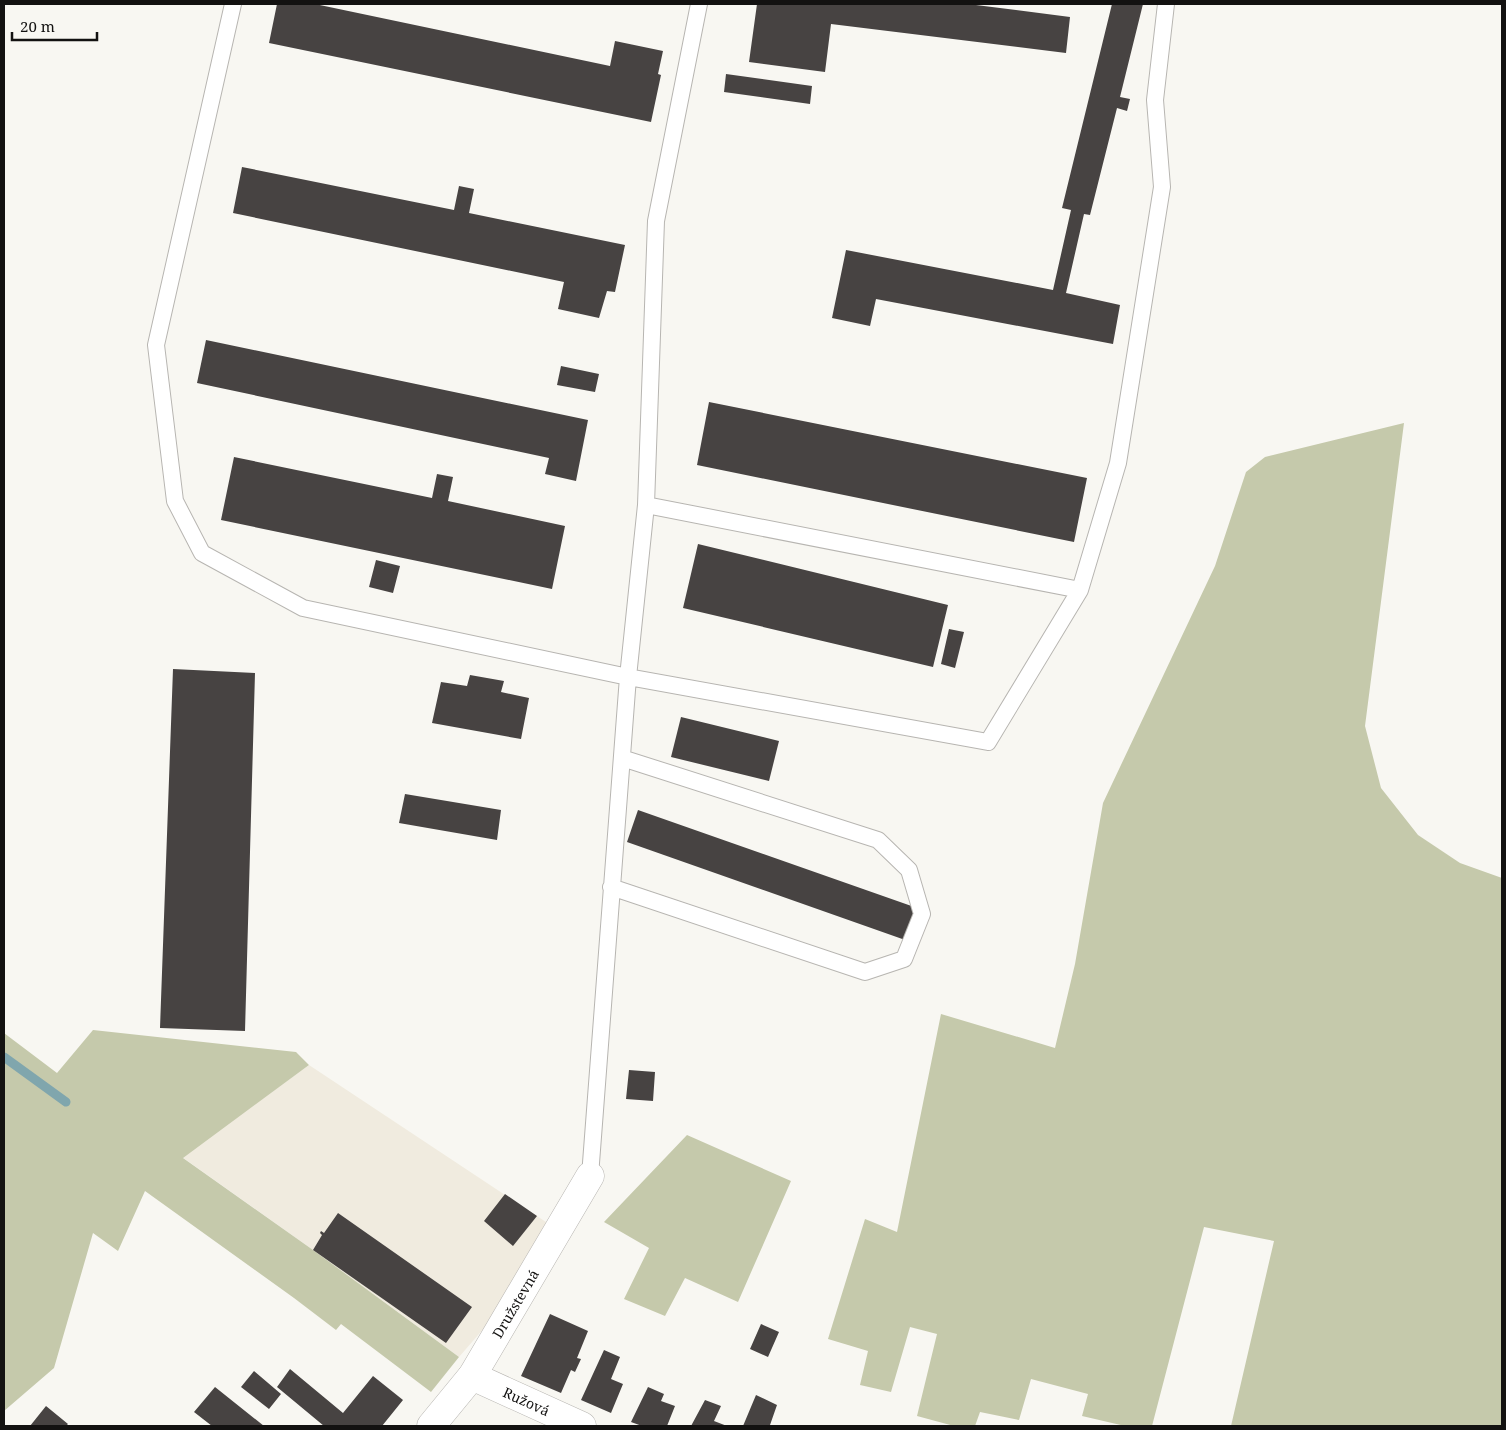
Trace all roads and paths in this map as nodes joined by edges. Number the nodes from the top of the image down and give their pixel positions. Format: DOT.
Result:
graph roads {
  1 [pos="233,4"];
  2 [pos="699,4"];
  3 [pos="1166,4"];
  4 [pos="646,505"];
  5 [pos="1080,590"];
  6 [pos="628,677"];
  7 [pos="622,758"];
  8 [pos="611,887"];
  9 [pos="590,1176"];
  10 [pos="472,1376"];
  11 [pos="431,1426"];
  12 [pos="582,1426"];
  1 -- 6 [label="lane"];
  2 -- 4 [label="lane"];
  3 -- 5 [label="lane"];
  4 -- 5 [label="lane"];
  4 -- 6 [label="lane"];
  5 -- 6 [label="lane"];
  6 -- 7 [label="lane"];
  7 -- 8 [label="lane"];
  7 -- 8 [label="lane"];
  8 -- 9 [label="lane"];
  9 -- 10 [label="street, Družstevná"];
  10 -- 11 [label="street, Družstevná"];
  10 -- 12 [label="street, Ružová"];
}
